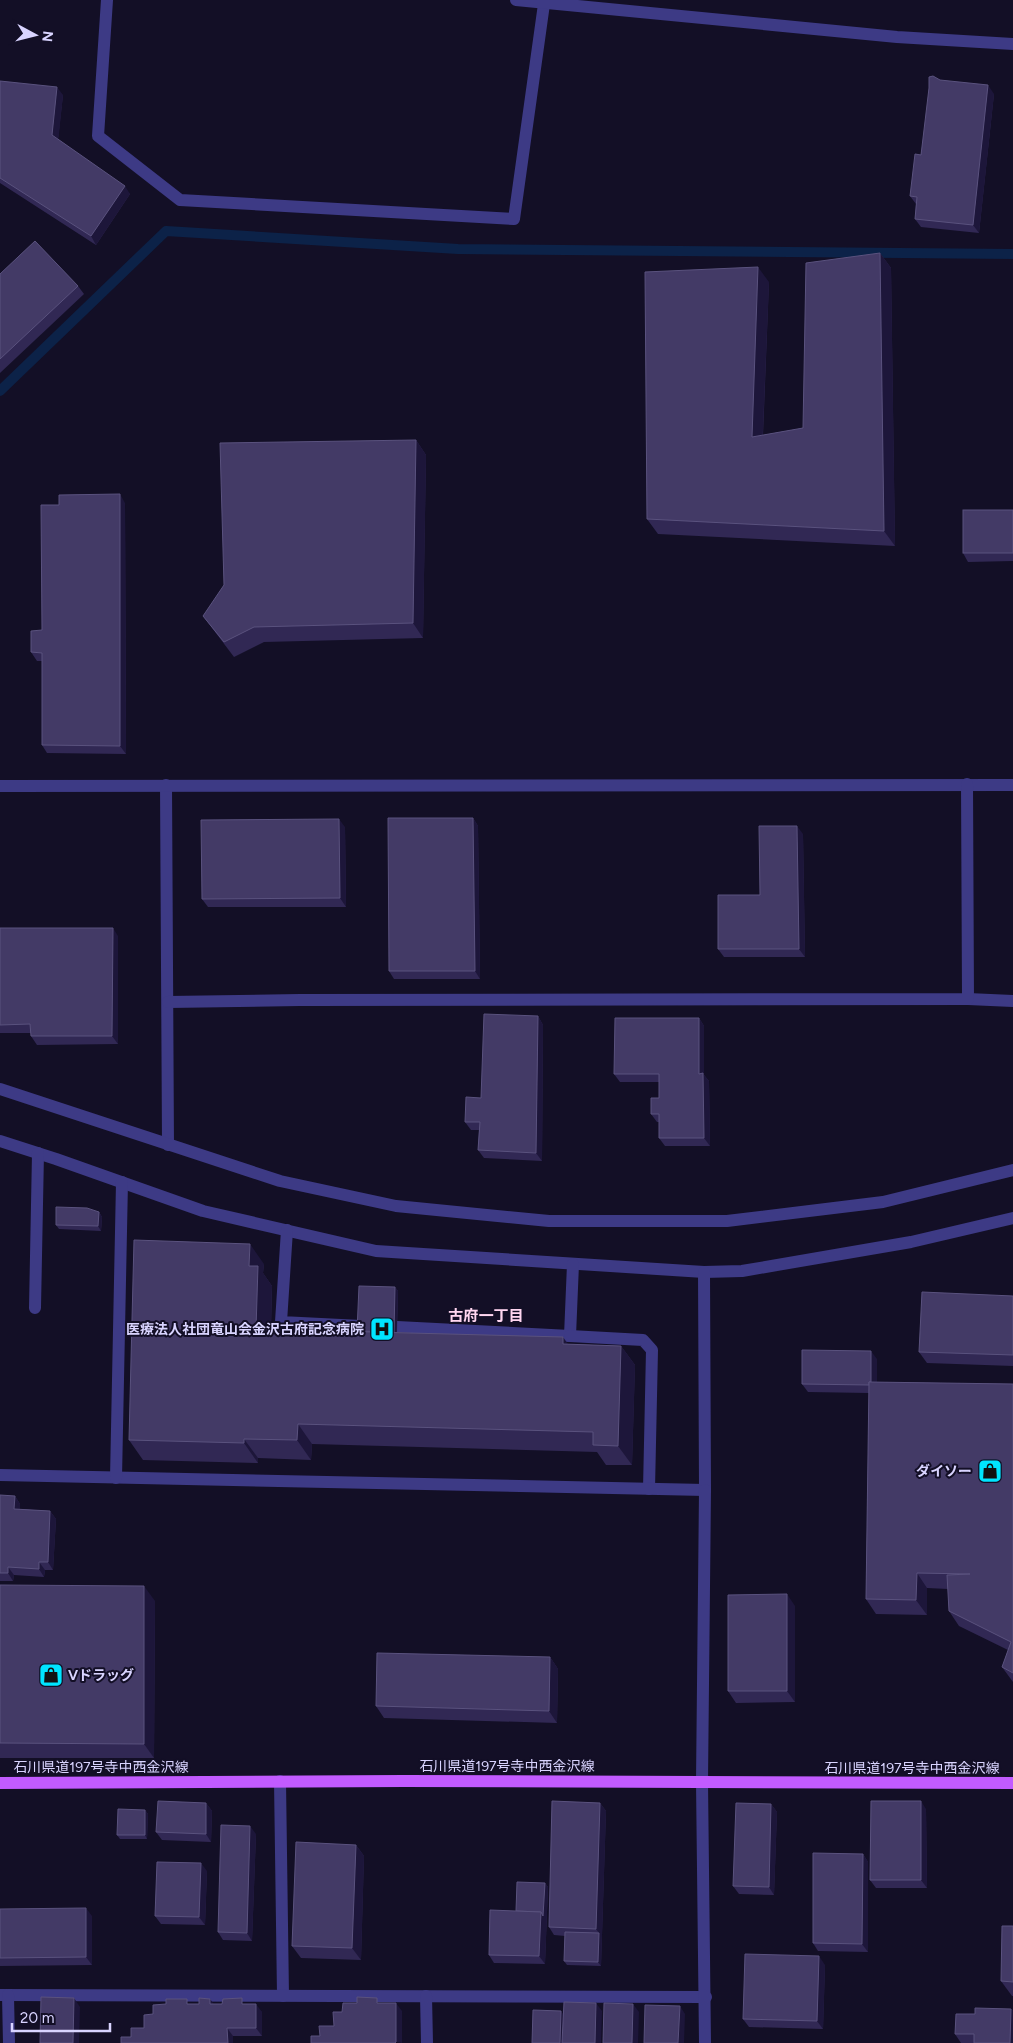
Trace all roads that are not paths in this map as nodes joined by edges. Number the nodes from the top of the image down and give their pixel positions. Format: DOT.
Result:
graph roads {
  1 [pos="107,0"];
  2 [pos="516,0"];
  3 [pos="544,4"];
  4 [pos="1013,44"];
  5 [pos="967,784"];
  6 [pos="166,785"];
  7 [pos="1013,785"];
  8 [pos="0,786"];
  9 [pos="968,999"];
  10 [pos="1013,1001"];
  11 [pos="168,1002"];
  12 [pos="0,1089"];
  13 [pos="0,1141"];
  14 [pos="168,1145"];
  15 [pos="38,1153"];
  16 [pos="1013,1170"];
  17 [pos="122,1182"];
  18 [pos="1013,1218"];
  19 [pos="287,1230"];
  20 [pos="573,1264"];
  21 [pos="704,1272"];
  22 [pos="35,1308"];
  23 [pos="361,1326"];
  24 [pos="397,1327"];
  25 [pos="570,1336"];
  26 [pos="0,1475"];
  27 [pos="116,1478"];
  28 [pos="649,1489"];
  29 [pos="705,1490"];
  30 [pos="280,1782"];
  31 [pos="702,1782"];
  32 [pos="0,1783"];
  33 [pos="1013,1783"];
  34 [pos="4,1995"];
  35 [pos="283,1996"];
  36 [pos="426,1996"];
  37 [pos="706,1997"];
  38 [pos="9,2043"];
  39 [pos="427,2043"];
  40 [pos="705,2043"];
  1 -- 3 [label="street"];
  2 -- 3 [label="street"];
  3 -- 4 [label="street"];
  5 -- 6 [label="street"];
  5 -- 7 [label="street"];
  5 -- 9 [label="street"];
  6 -- 8 [label="street"];
  6 -- 11 [label="street"];
  9 -- 10 [label="street"];
  9 -- 11 [label="street"];
  11 -- 14 [label="street"];
  12 -- 14 [label="street"];
  13 -- 15 [label="street"];
  14 -- 16 [label="street"];
  15 -- 17 [label="street"];
  15 -- 22 [label="street"];
  17 -- 19 [label="street"];
  17 -- 27 [label="street"];
  18 -- 21 [label="street"];
  19 -- 20 [label="street"];
  19 -- 23 [label="street"];
  20 -- 21 [label="street"];
  20 -- 25 [label="street"];
  21 -- 29 [label="street"];
  24 -- 25 [label="street"];
  25 -- 28 [label="street"];
  26 -- 27 [label="street"];
  27 -- 28 [label="street"];
  28 -- 29 [label="street"];
  29 -- 31 [label="street"];
  30 -- 31 [label="main road, 石川県道197号寺中西金沢線"];
  30 -- 32 [label="main road, 石川県道197号寺中西金沢線"];
  30 -- 35 [label="street"];
  31 -- 33 [label="main road, 石川県道197号寺中西金沢線"];
  31 -- 37 [label="street"];
  34 -- 35 [label="street"];
  34 -- 38 [label="street"];
  35 -- 36 [label="street"];
  36 -- 37 [label="street"];
  36 -- 39 [label="street"];
  37 -- 40 [label="street"];
}
